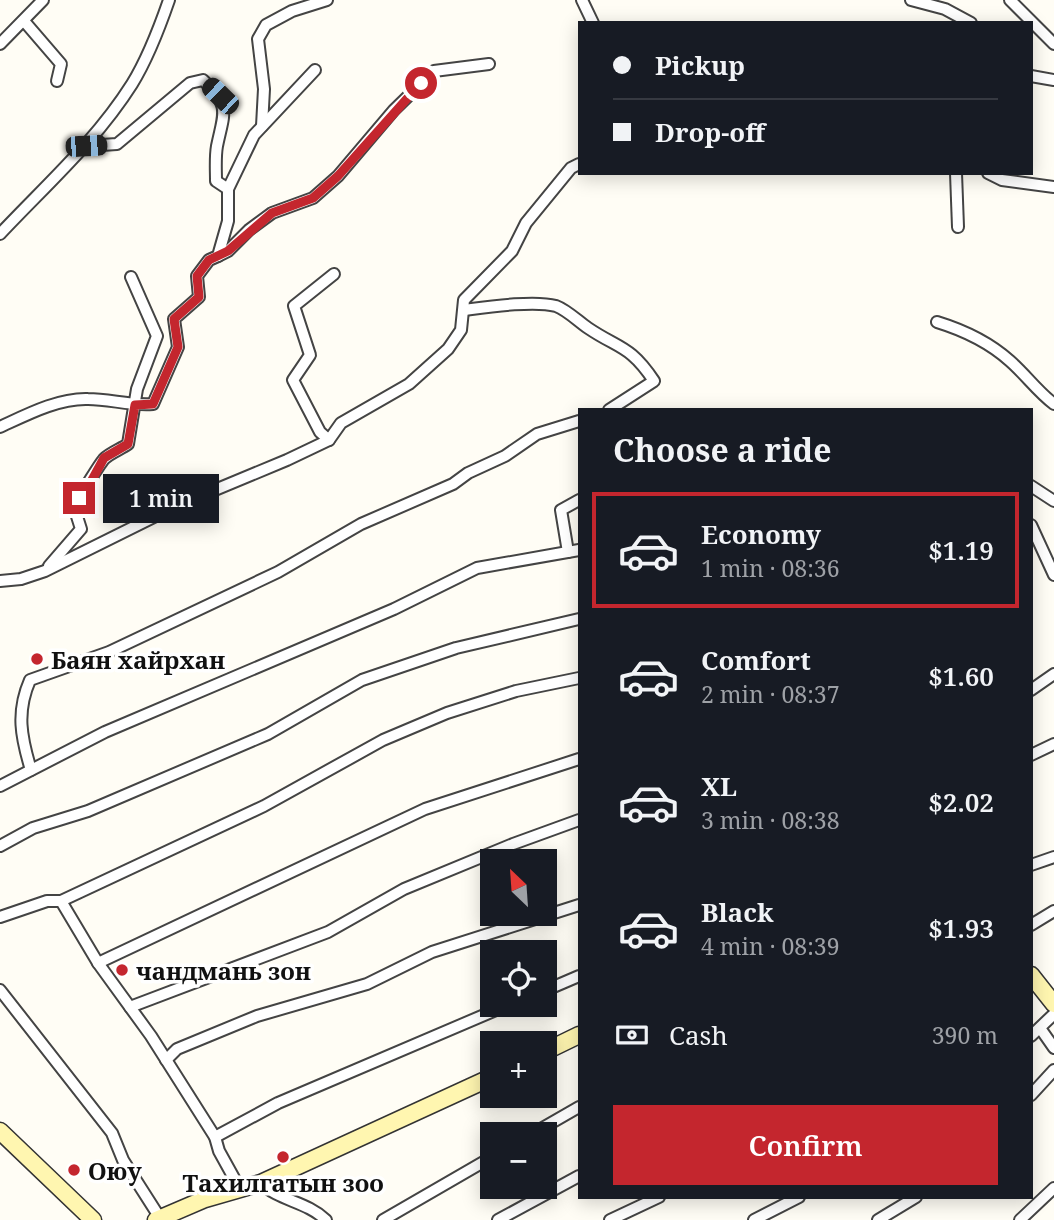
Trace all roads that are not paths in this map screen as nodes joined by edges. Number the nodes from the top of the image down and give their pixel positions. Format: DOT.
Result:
graph roads {
  1 [pos="43,0"];
  2 [pos="169,0"];
  3 [pos="327,0"];
  4 [pos="582,0"];
  5 [pos="911,0"];
  6 [pos="1010,0"];
  7 [pos="24,21"];
  8 [pos="592,21"];
  9 [pos="967,21"];
  10 [pos="1031,21"];
  11 [pos="1033,23"];
  12 [pos="0,44"];
  13 [pos="1054,44"];
  14 [pos="489,64"];
  15 [pos="316,70"];
  16 [pos="1033,76"];
  17 [pos="1054,80"];
  18 [pos="57,81"];
  19 [pos="262,126"];
  20 [pos="86,146"];
  21 [pos="578,165"];
  22 [pos="956,175"];
  23 [pos="992,175"];
  24 [pos="1054,187"];
  25 [pos="228,189"];
  26 [pos="958,227"];
  27 [pos="0,234"];
  28 [pos="218,256"];
  29 [pos="334,274"];
  30 [pos="131,277"];
  31 [pos="464,310"];
  32 [pos="937,322"];
  33 [pos="1054,404"];
  34 [pos="135,405"];
  35 [pos="612,408"];
  36 [pos="578,421"];
  37 [pos="0,427"];
  38 [pos="328,440"];
  39 [pos="1033,487"];
  40 [pos="578,501"];
  41 [pos="1054,501"];
  42 [pos="1033,529"];
  43 [pos="574,551"];
  44 [pos="45,571"];
  45 [pos="1054,575"];
  46 [pos="0,581"];
  47 [pos="578,619"];
  48 [pos="1054,674"];
  49 [pos="578,678"];
  50 [pos="1033,689"];
  51 [pos="1054,744"];
  52 [pos="1033,754"];
  53 [pos="578,759"];
  54 [pos="31,770"];
  55 [pos="0,786"];
  56 [pos="578,820"];
  57 [pos="0,846"];
  58 [pos="1054,857"];
  59 [pos="1033,864"];
  60 [pos="61,901"];
  61 [pos="578,905"];
  62 [pos="1054,911"];
  63 [pos="0,917"];
  64 [pos="1033,924"];
  65 [pos="98,962"];
  66 [pos="578,976"];
  67 [pos="1033,979"];
  68 [pos="557,985"];
  69 [pos="0,990"];
  70 [pos="1054,1004"];
  71 [pos="130,1007"];
  72 [pos="1054,1014"];
  73 [pos="480,1017"];
  74 [pos="1040,1028"];
  75 [pos="1033,1034"];
  76 [pos="578,1035"];
  77 [pos="557,1046"];
  78 [pos="1054,1048"];
  79 [pos="166,1060"];
  80 [pos="1054,1070"];
  81 [pos="480,1083"];
  82 [pos="1033,1093"];
  83 [pos="578,1108"];
  84 [pos="553,1122"];
  85 [pos="0,1131"];
  86 [pos="215,1137"];
  87 [pos="480,1164"];
  88 [pos="578,1177"];
  89 [pos="261,1183"];
  90 [pos="1054,1188"];
  91 [pos="240,1189"];
  92 [pos="655,1199"];
  93 [pos="795,1199"];
  94 [pos="913,1199"];
  95 [pos="162,1218"];
  96 [pos="93,1220"];
  97 [pos="326,1220"];
  98 [pos="383,1220"];
  99 [pos="498,1220"];
  100 [pos="610,1220"];
  101 [pos="754,1220"];
  102 [pos="878,1220"];
  103 [pos="1020,1220"];
  1 -- 7 [label="street"];
  2 -- 20 [label="street"];
  3 -- 19 [label="street"];
  4 -- 8 [label="street"];
  5 -- 9 [label="street"];
  6 -- 10 [label="street"];
  7 -- 12 [label="street"];
  7 -- 18 [label="street"];
  11 -- 13 [label="street"];
  14 -- 28 [label="street"];
  15 -- 19 [label="street"];
  16 -- 17 [label="street"];
  19 -- 25 [label="street"];
  20 -- 25 [label="street"];
  20 -- 27 [label="street"];
  21 -- 31 [label="street"];
  22 -- 26 [label="street"];
  23 -- 24 [label="street"];
  25 -- 28 [label="street"];
  28 -- 34 [label="street"];
  29 -- 38 [label="street"];
  30 -- 34 [label="street"];
  31 -- 35 [label="street"];
  31 -- 38 [label="street"];
  32 -- 33 [label="street"];
  34 -- 37 [label="street"];
  34 -- 44 [label="street"];
  36 -- 54 [label="street"];
  38 -- 44 [label="street"];
  39 -- 41 [label="street"];
  40 -- 43 [label="street"];
  42 -- 45 [label="street"];
  43 -- 54 [label="street"];
  44 -- 46 [label="street"];
  47 -- 57 [label="street"];
  48 -- 50 [label="street"];
  49 -- 60 [label="street"];
  51 -- 52 [label="street"];
  53 -- 65 [label="street"];
  54 -- 55 [label="street"];
  56 -- 71 [label="street"];
  58 -- 59 [label="street"];
  60 -- 63 [label="street"];
  60 -- 65 [label="street"];
  61 -- 79 [label="street"];
  62 -- 64 [label="street"];
  65 -- 71 [label="street"];
  66 -- 68 [label="street"];
  67 -- 70 [label="street"];
  69 -- 95 [label="street"];
  71 -- 79 [label="street"];
  72 -- 74 [label="street"];
  73 -- 86 [label="street"];
  74 -- 75 [label="street"];
  74 -- 78 [label="street"];
  76 -- 77 [label="street"];
  79 -- 86 [label="street"];
  80 -- 82 [label="street"];
  81 -- 89 [label="street"];
  83 -- 84 [label="street"];
  85 -- 96 [label="street"];
  86 -- 91 [label="street"];
  87 -- 98 [label="street"];
  88 -- 99 [label="street"];
  89 -- 91 [label="street"];
  89 -- 97 [label="street"];
  90 -- 103 [label="street"];
  91 -- 95 [label="street"];
  92 -- 100 [label="street"];
  93 -- 101 [label="street"];
  94 -- 102 [label="street"];
}
